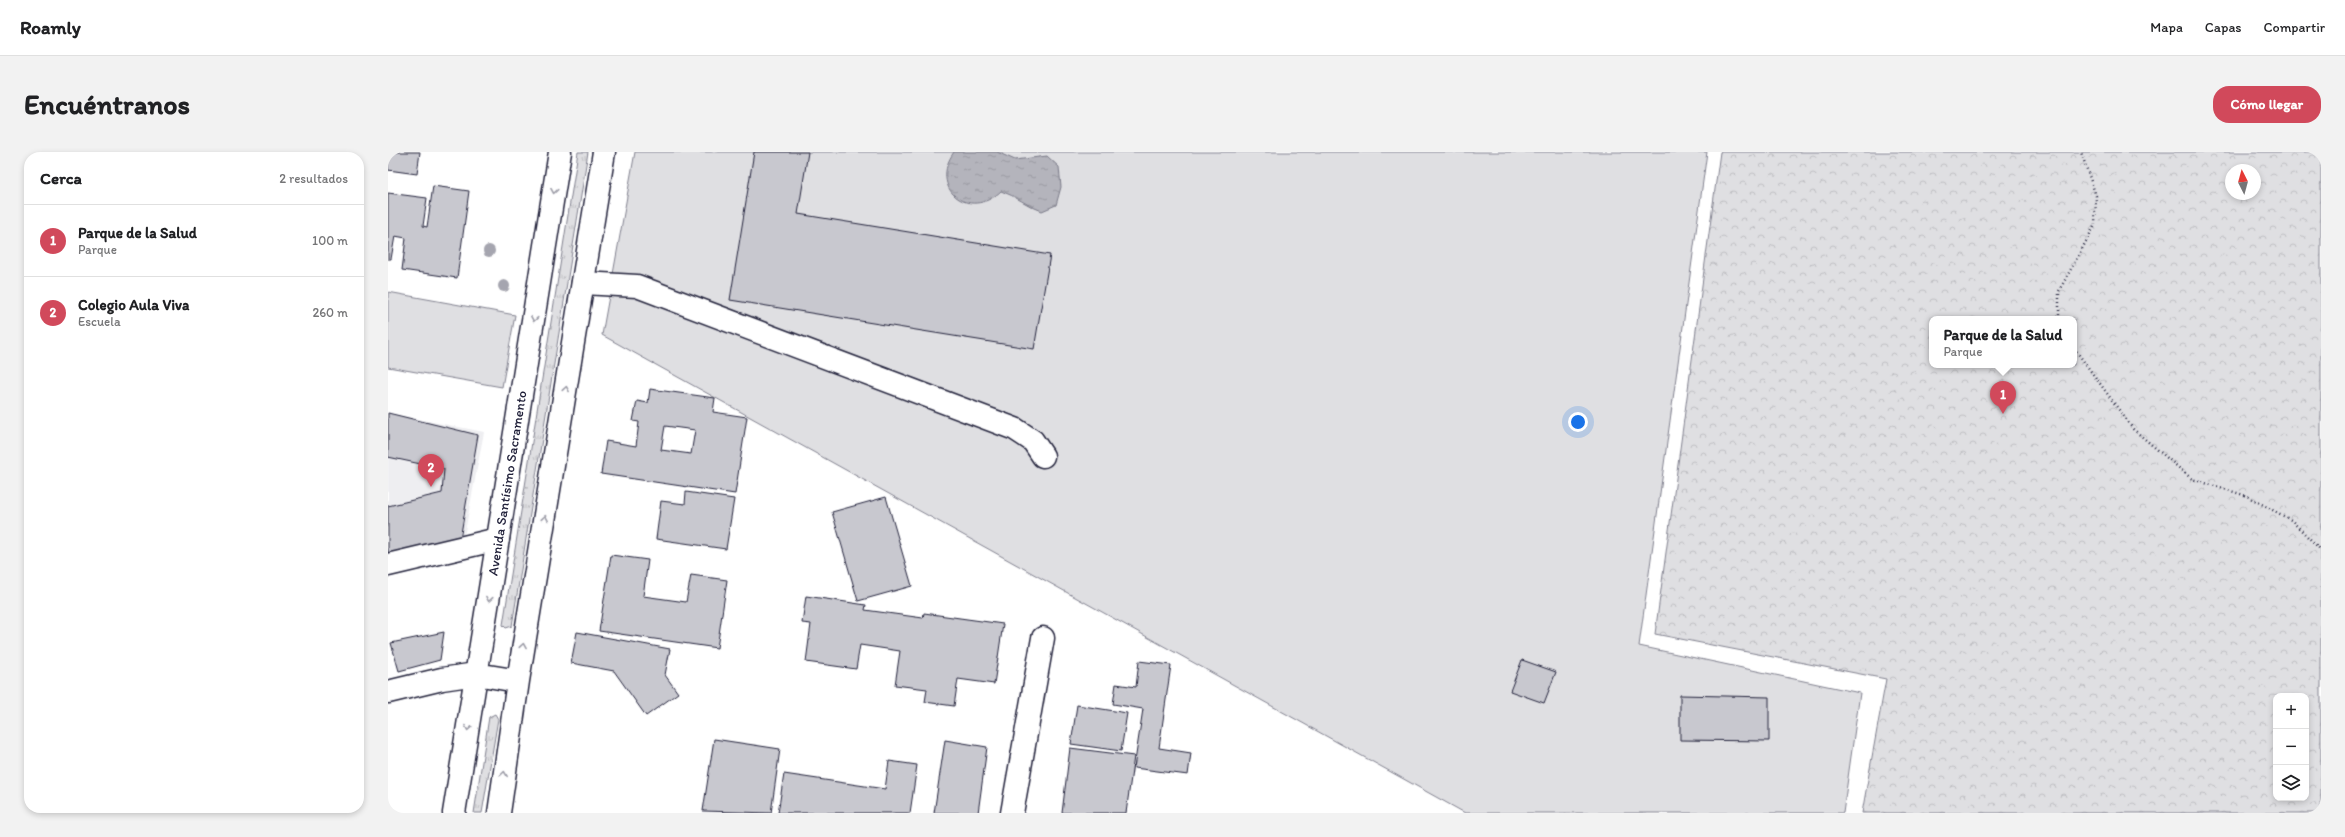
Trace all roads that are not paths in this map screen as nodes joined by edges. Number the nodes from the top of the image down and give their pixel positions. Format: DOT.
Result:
graph roads {
  1 [pos="560,152"];
  2 [pos="604,152"];
  3 [pos="583,283"];
  4 [pos="1043,456"];
  5 [pos="498,539"];
  6 [pos="388,565"];
  7 [pos="1043,638"];
  8 [pos="476,674"];
  9 [pos="518,681"];
  10 [pos="388,692"];
  11 [pos="454,813"];
  12 [pos="499,813"];
  13 [pos="1012,813"];
  1 -- 5 [label="main road, Avenida Santísimo Sacramento, one-way"];
  2 -- 3 [label="main road"];
  3 -- 4 [label="main road"];
  9 -- 3 [label="main road, one-way"];
  5 -- 6 [label="main road"];
  5 -- 8 [label="main road, Avenida Santísimo Sacramento, one-way"];
  7 -- 13 [label="main road"];
  8 -- 9 [label="main road"];
  8 -- 10 [label="main road"];
  8 -- 11 [label="main road, Avenida Santísimo Sacramento, one-way"];
  12 -- 9 [label="main road, one-way"];
}
